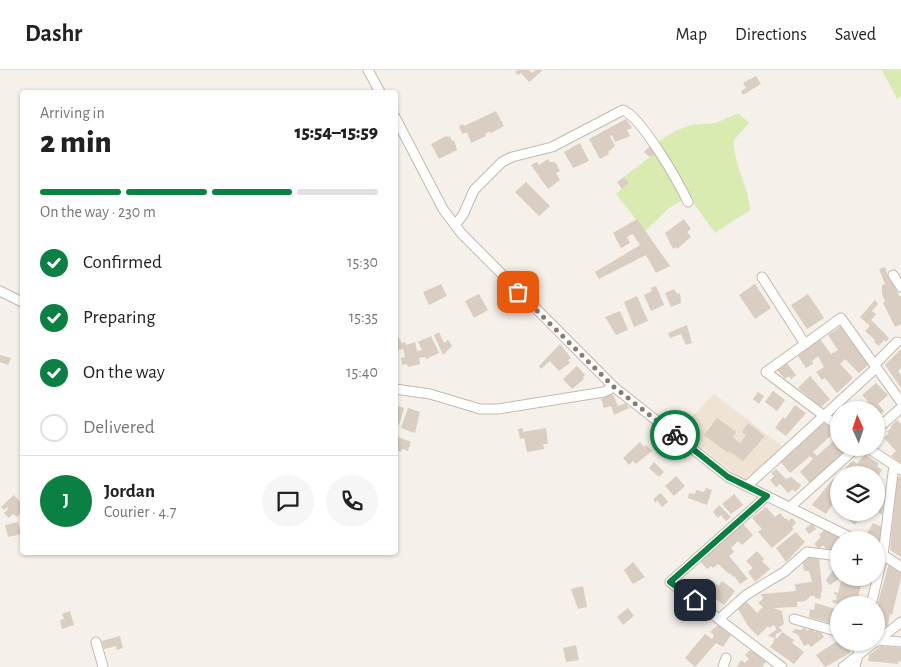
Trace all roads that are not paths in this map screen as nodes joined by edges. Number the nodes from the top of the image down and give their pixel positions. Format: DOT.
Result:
graph roads {
  1 [pos="368,70"];
  2 [pos="379,90"];
  3 [pos="398,123"];
  4 [pos="688,202"];
  5 [pos="455,225"];
  6 [pos="893,275"];
  7 [pos="762,277"];
  8 [pos="901,287"];
  9 [pos="0,291"];
  10 [pos="20,301"];
  11 [pos="898,342"];
  12 [pos="805,344"];
  13 [pos="875,366"];
  14 [pos="614,387"];
  15 [pos="398,389"];
  16 [pos="901,402"];
  17 [pos="901,408"];
  18 [pos="823,417"];
  19 [pos="830,421"];
  20 [pos="885,422"];
  21 [pos="847,456"];
  22 [pos="881,456"];
  23 [pos="898,467"];
  24 [pos="747,486"];
  25 [pos="767,496"];
  26 [pos="790,507"];
  27 [pos="838,531"];
  28 [pos="885,531"];
  29 [pos="830,555"];
  30 [pos="885,556"];
  31 [pos="901,567"];
  32 [pos="719,619"];
  33 [pos="794,619"];
  34 [pos="901,622"];
  35 [pos="830,629"];
  36 [pos="885,634"];
  37 [pos="885,641"];
  38 [pos="96,642"];
  39 [pos="901,642"];
  40 [pos="859,651"];
  41 [pos="863,651"];
  42 [pos="858,655"];
  43 [pos="103,667"];
  44 [pos="782,667"];
  45 [pos="843,667"];
  46 [pos="856,667"];
  1 -- 2 [label="street"];
  3 -- 5 [label="street"];
  4 -- 5 [label="street"];
  5 -- 14 [label="street"];
  6 -- 8 [label="street"];
  7 -- 12 [label="street"];
  9 -- 10 [label="street"];
  11 -- 13 [label="street"];
  12 -- 13 [label="street"];
  12 -- 18 [label="street"];
  13 -- 16 [label="street"];
  13 -- 18 [label="street"];
  14 -- 15 [label="street"];
  14 -- 24 [label="street"];
  17 -- 20 [label="street"];
  18 -- 19 [label="street"];
  18 -- 24 [label="street"];
  21 -- 26 [label="street"];
  22 -- 23 [label="street"];
  23 -- 28 [label="street"];
  24 -- 25 [label="street"];
  25 -- 26 [label="street"];
  25 -- 32 [label="street"];
  26 -- 27 [label="street"];
  29 -- 32 [label="street"];
  30 -- 31 [label="street"];
  32 -- 44 [label="street"];
  33 -- 35 [label="street"];
  34 -- 36 [label="street"];
  37 -- 39 [label="street"];
  38 -- 43 [label="street"];
  40 -- 42 [label="street"];
  41 -- 42 [label="street"];
  42 -- 45 [label="street"];
  42 -- 46 [label="street"];
}
